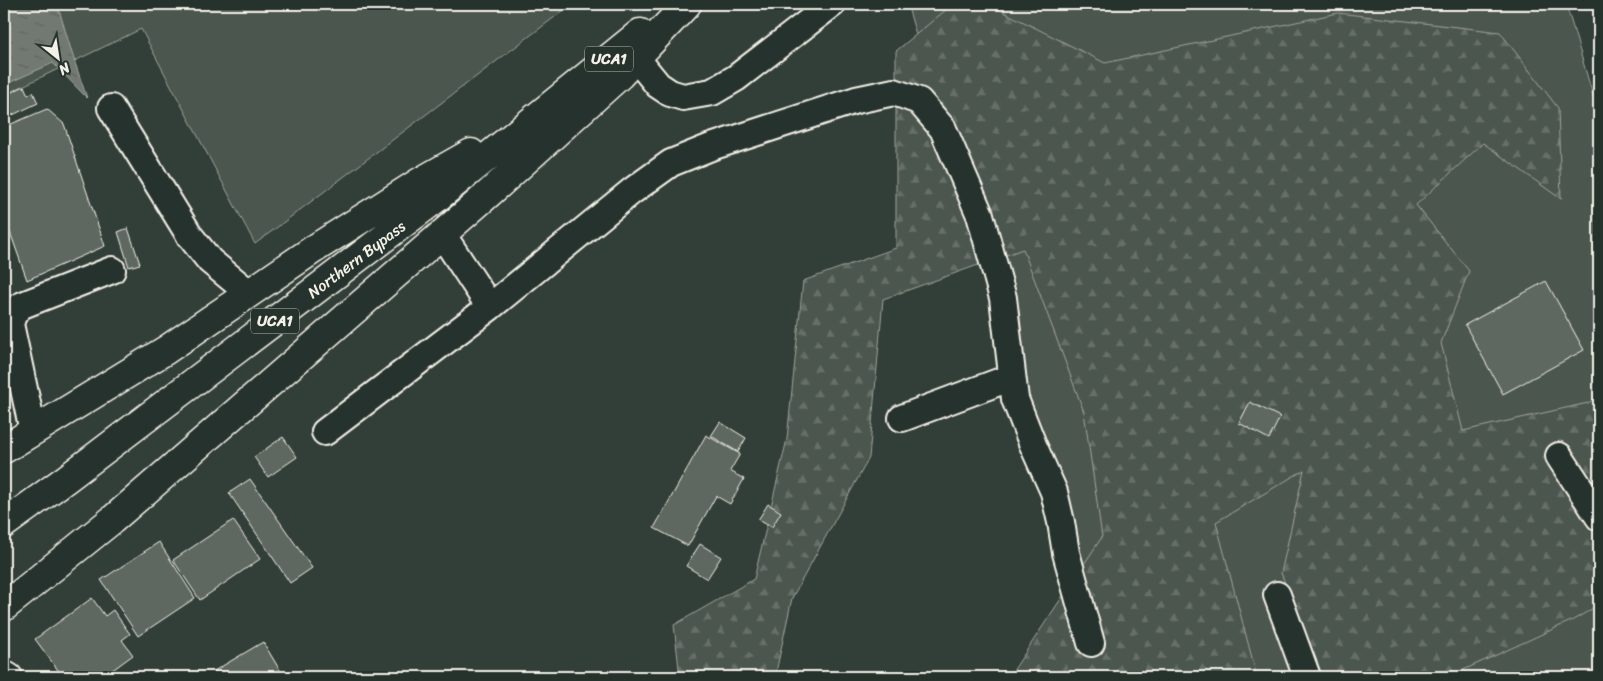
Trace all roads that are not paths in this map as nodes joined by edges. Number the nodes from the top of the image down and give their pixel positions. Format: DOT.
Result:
graph roads {
  1 [pos="677,4"];
  2 [pos="687,4"];
  3 [pos="832,4"];
  4 [pos="636,58"];
  5 [pos="111,108"];
  6 [pos="542,113"];
  7 [pos="442,234"];
  8 [pos="112,270"];
  9 [pos="249,293"];
  10 [pos="490,307"];
  11 [pos="1012,377"];
  12 [pos="902,418"];
  13 [pos="33,431"];
  14 [pos="325,432"];
  15 [pos="4,449"];
  16 [pos="1559,456"];
  17 [pos="1599,517"];
  18 [pos="4,524"];
  19 [pos="1277,595"];
  20 [pos="4,608"];
  21 [pos="1091,643"];
  22 [pos="4,674"];
  23 [pos="9,677"];
  24 [pos="1306,677"];
  1 -- 6 [label="main road, Northern Bypass / UCA1"];
  2 -- 4 [label="main road"];
  3 -- 4 [label="lane"];
  4 -- 7 [label="main road"];
  5 -- 9 [label="lane"];
  6 -- 9 [label="main road"];
  6 -- 18 [label="main road, Northern Bypass / UCA1"];
  7 -- 10 [label="lane"];
  7 -- 20 [label="main road"];
  8 -- 13 [label="lane"];
  9 -- 13 [label="main road"];
  10 -- 11 [label="lane"];
  10 -- 14 [label="lane"];
  11 -- 12 [label="lane"];
  11 -- 21 [label="lane"];
  13 -- 15 [label="main road"];
  16 -- 17 [label="lane"];
  19 -- 24 [label="lane"];
  22 -- 23 [label="lane"];
}
